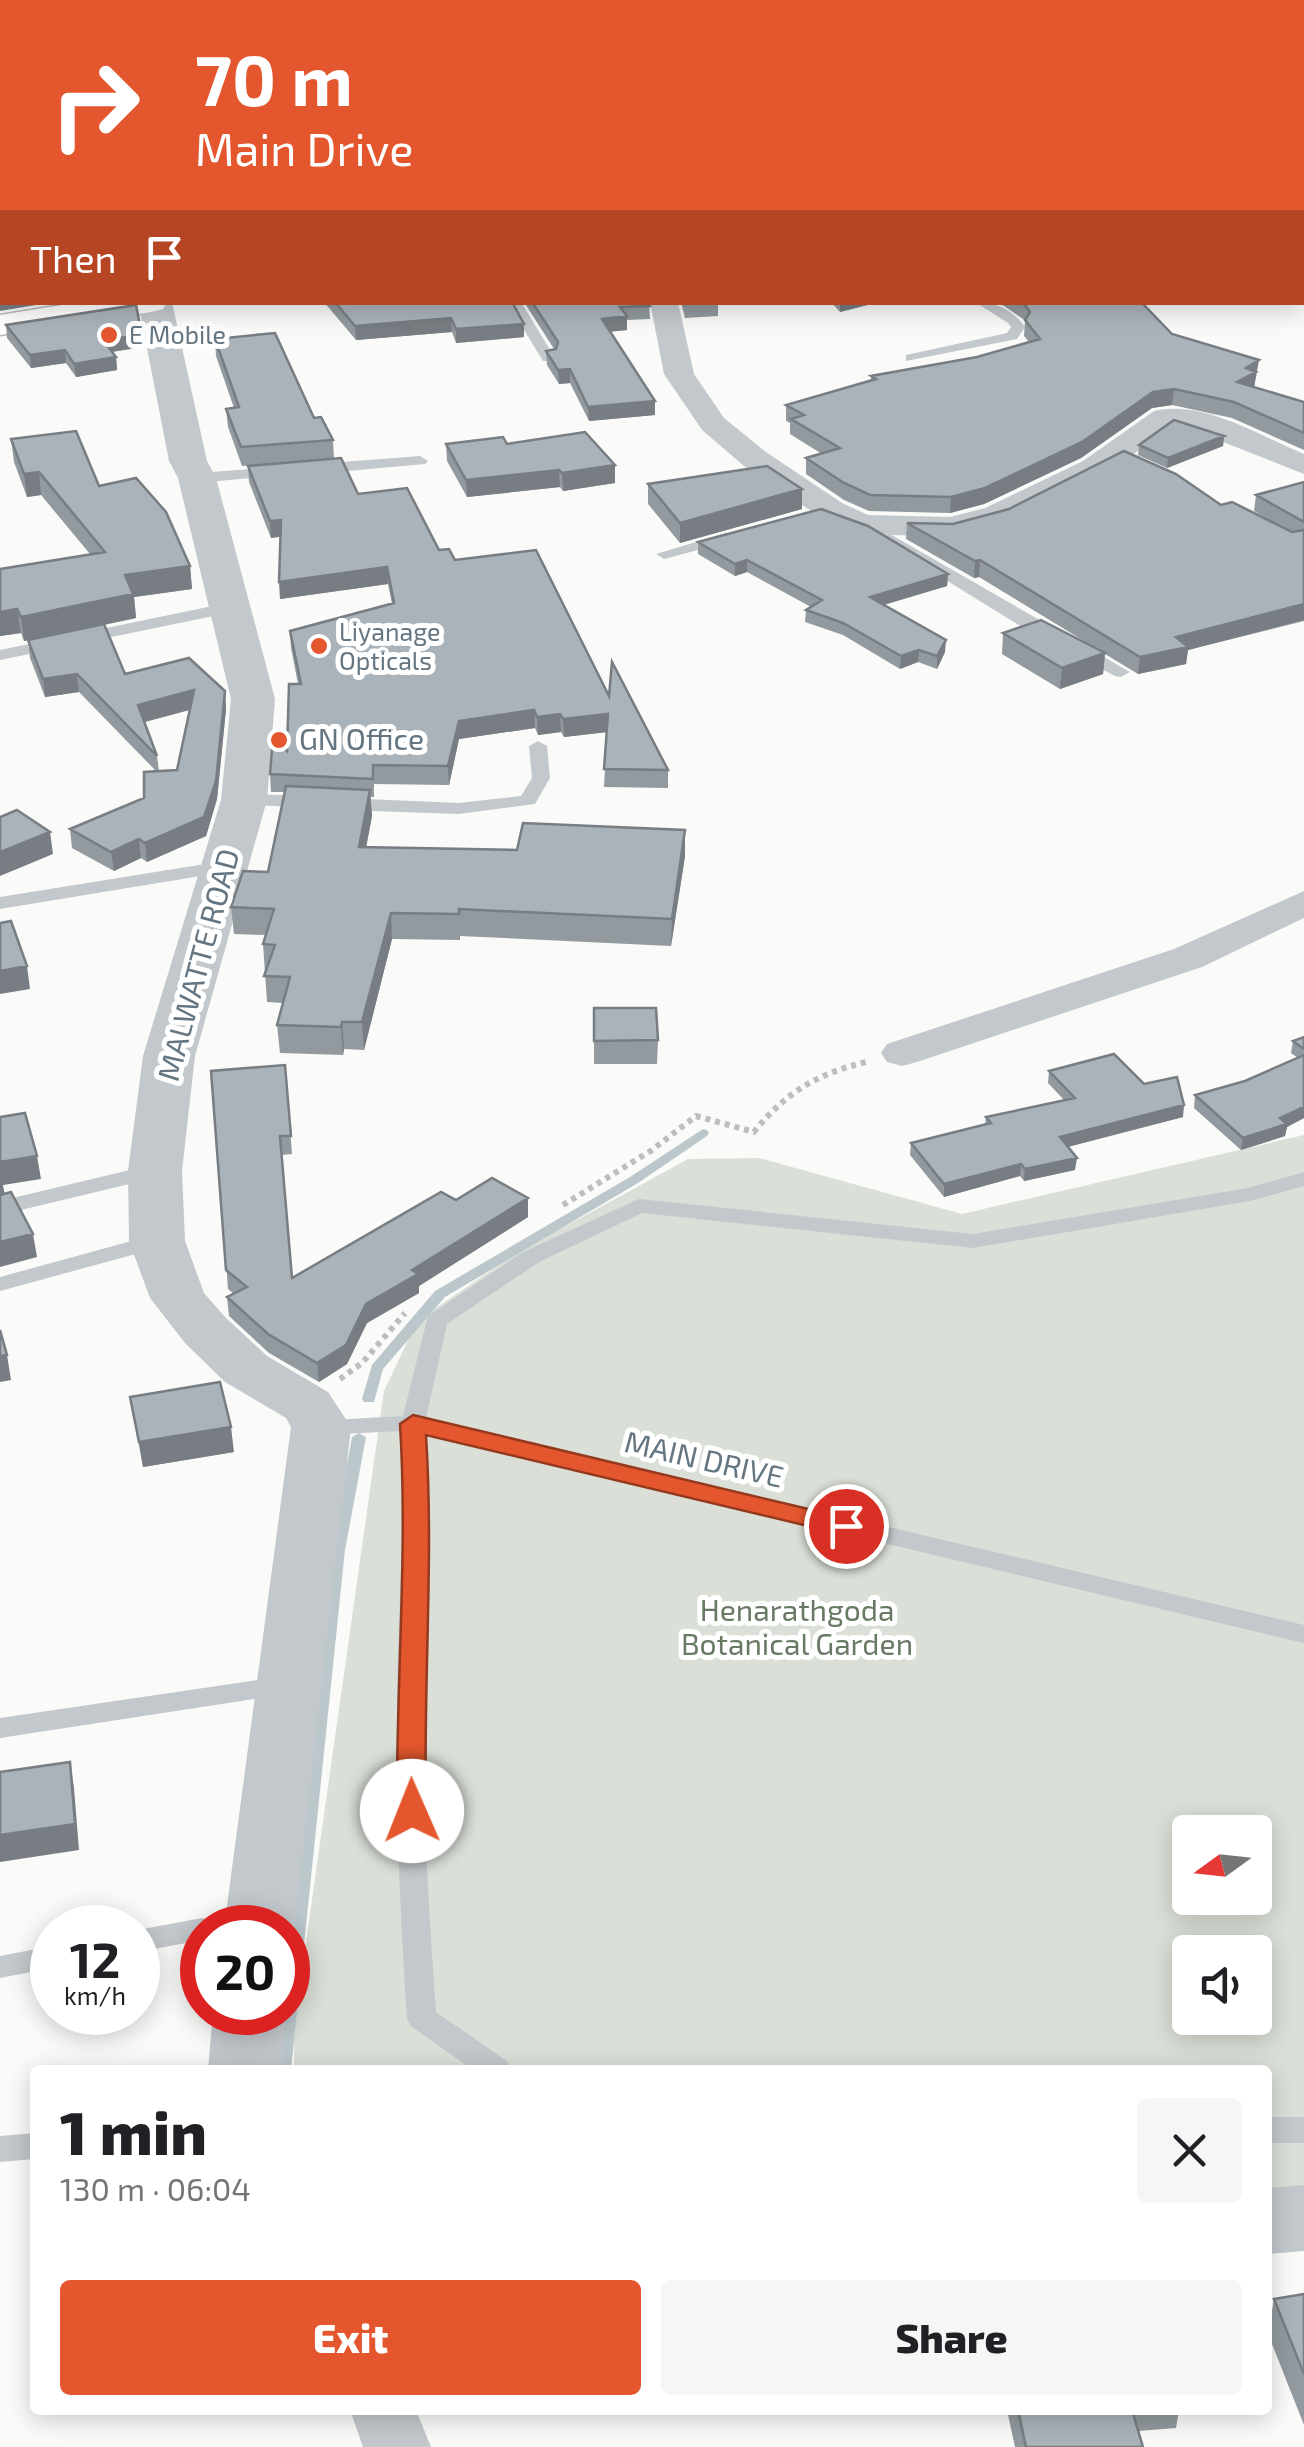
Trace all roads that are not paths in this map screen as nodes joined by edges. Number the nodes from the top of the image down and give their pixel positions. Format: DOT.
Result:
graph roads {
  1 [pos="133,305"];
  2 [pos="154,305"];
  3 [pos="516,305"];
  4 [pos="665,305"];
  5 [pos="987,305"];
  6 [pos="0,325"];
  7 [pos="548,358"];
  8 [pos="912,358"];
  9 [pos="420,462"];
  10 [pos="1304,465"];
  11 [pos="197,478"];
  12 [pos="862,524"];
  13 [pos="749,532"];
  14 [pos="664,554"];
  15 [pos="228,608"];
  16 [pos="0,656"];
  17 [pos="1121,672"];
  18 [pos="538,746"];
  19 [pos="244,800"];
  20 [pos="224,866"];
  21 [pos="0,903"];
  22 [pos="1304,903"];
  23 [pos="902,1052"];
  24 [pos="155,1171"];
  25 [pos="1304,1179"];
  26 [pos="0,1208"];
  27 [pos="157,1242"];
  28 [pos="0,1284"];
  29 [pos="413,1424"];
  30 [pos="321,1427"];
  31 [pos="1304,1634"];
  32 [pos="288,1686"];
  33 [pos="0,1728"];
  34 [pos="261,1905"];
  35 [pos="30,1961"];
  36 [pos="0,1966"];
  37 [pos="248,2035"];
  38 [pos="245,2065"];
  39 [pos="489,2065"];
  40 [pos="1272,2130"];
  41 [pos="1304,2130"];
  42 [pos="30,2147"];
  43 [pos="0,2150"];
  44 [pos="1304,2218"];
  45 [pos="1272,2221"];
  46 [pos="386,2415"];
  47 [pos="397,2447"];
  1 -- 6 [label="main road"];
  2 -- 11 [label="street, MALWATTE ROAD"];
  3 -- 7 [label="lane"];
  4 -- 12 [label="street"];
  5 -- 8 [label="lane"];
  9 -- 11 [label="lane"];
  10 -- 12 [label="street"];
  11 -- 15 [label="street, MALWATTE ROAD"];
  12 -- 17 [label="lane"];
  13 -- 14 [label="lane"];
  15 -- 16 [label="lane"];
  15 -- 19 [label="street, MALWATTE ROAD"];
  18 -- 19 [label="lane"];
  19 -- 20 [label="street, MALWATTE ROAD"];
  20 -- 21 [label="lane"];
  20 -- 24 [label="street, MALWATTE ROAD"];
  22 -- 23 [label="street"];
  24 -- 26 [label="lane"];
  24 -- 27 [label="street, MALWATTE ROAD"];
  25 -- 29 [label="lane"];
  27 -- 28 [label="lane"];
  27 -- 30 [label="street, MALWATTE ROAD"];
  29 -- 30 [label="lane, MAIN DRIVE"];
  29 -- 31 [label="lane, MAIN DRIVE"];
  29 -- 39 [label="lane"];
  30 -- 32 [label="street"];
  32 -- 33 [label="lane"];
  32 -- 34 [label="street"];
  35 -- 36 [label="lane"];
  37 -- 38 [label="street"];
  40 -- 41 [label="lane"];
  42 -- 43 [label="lane"];
  44 -- 45 [label="street"];
  46 -- 47 [label="street"];
}
